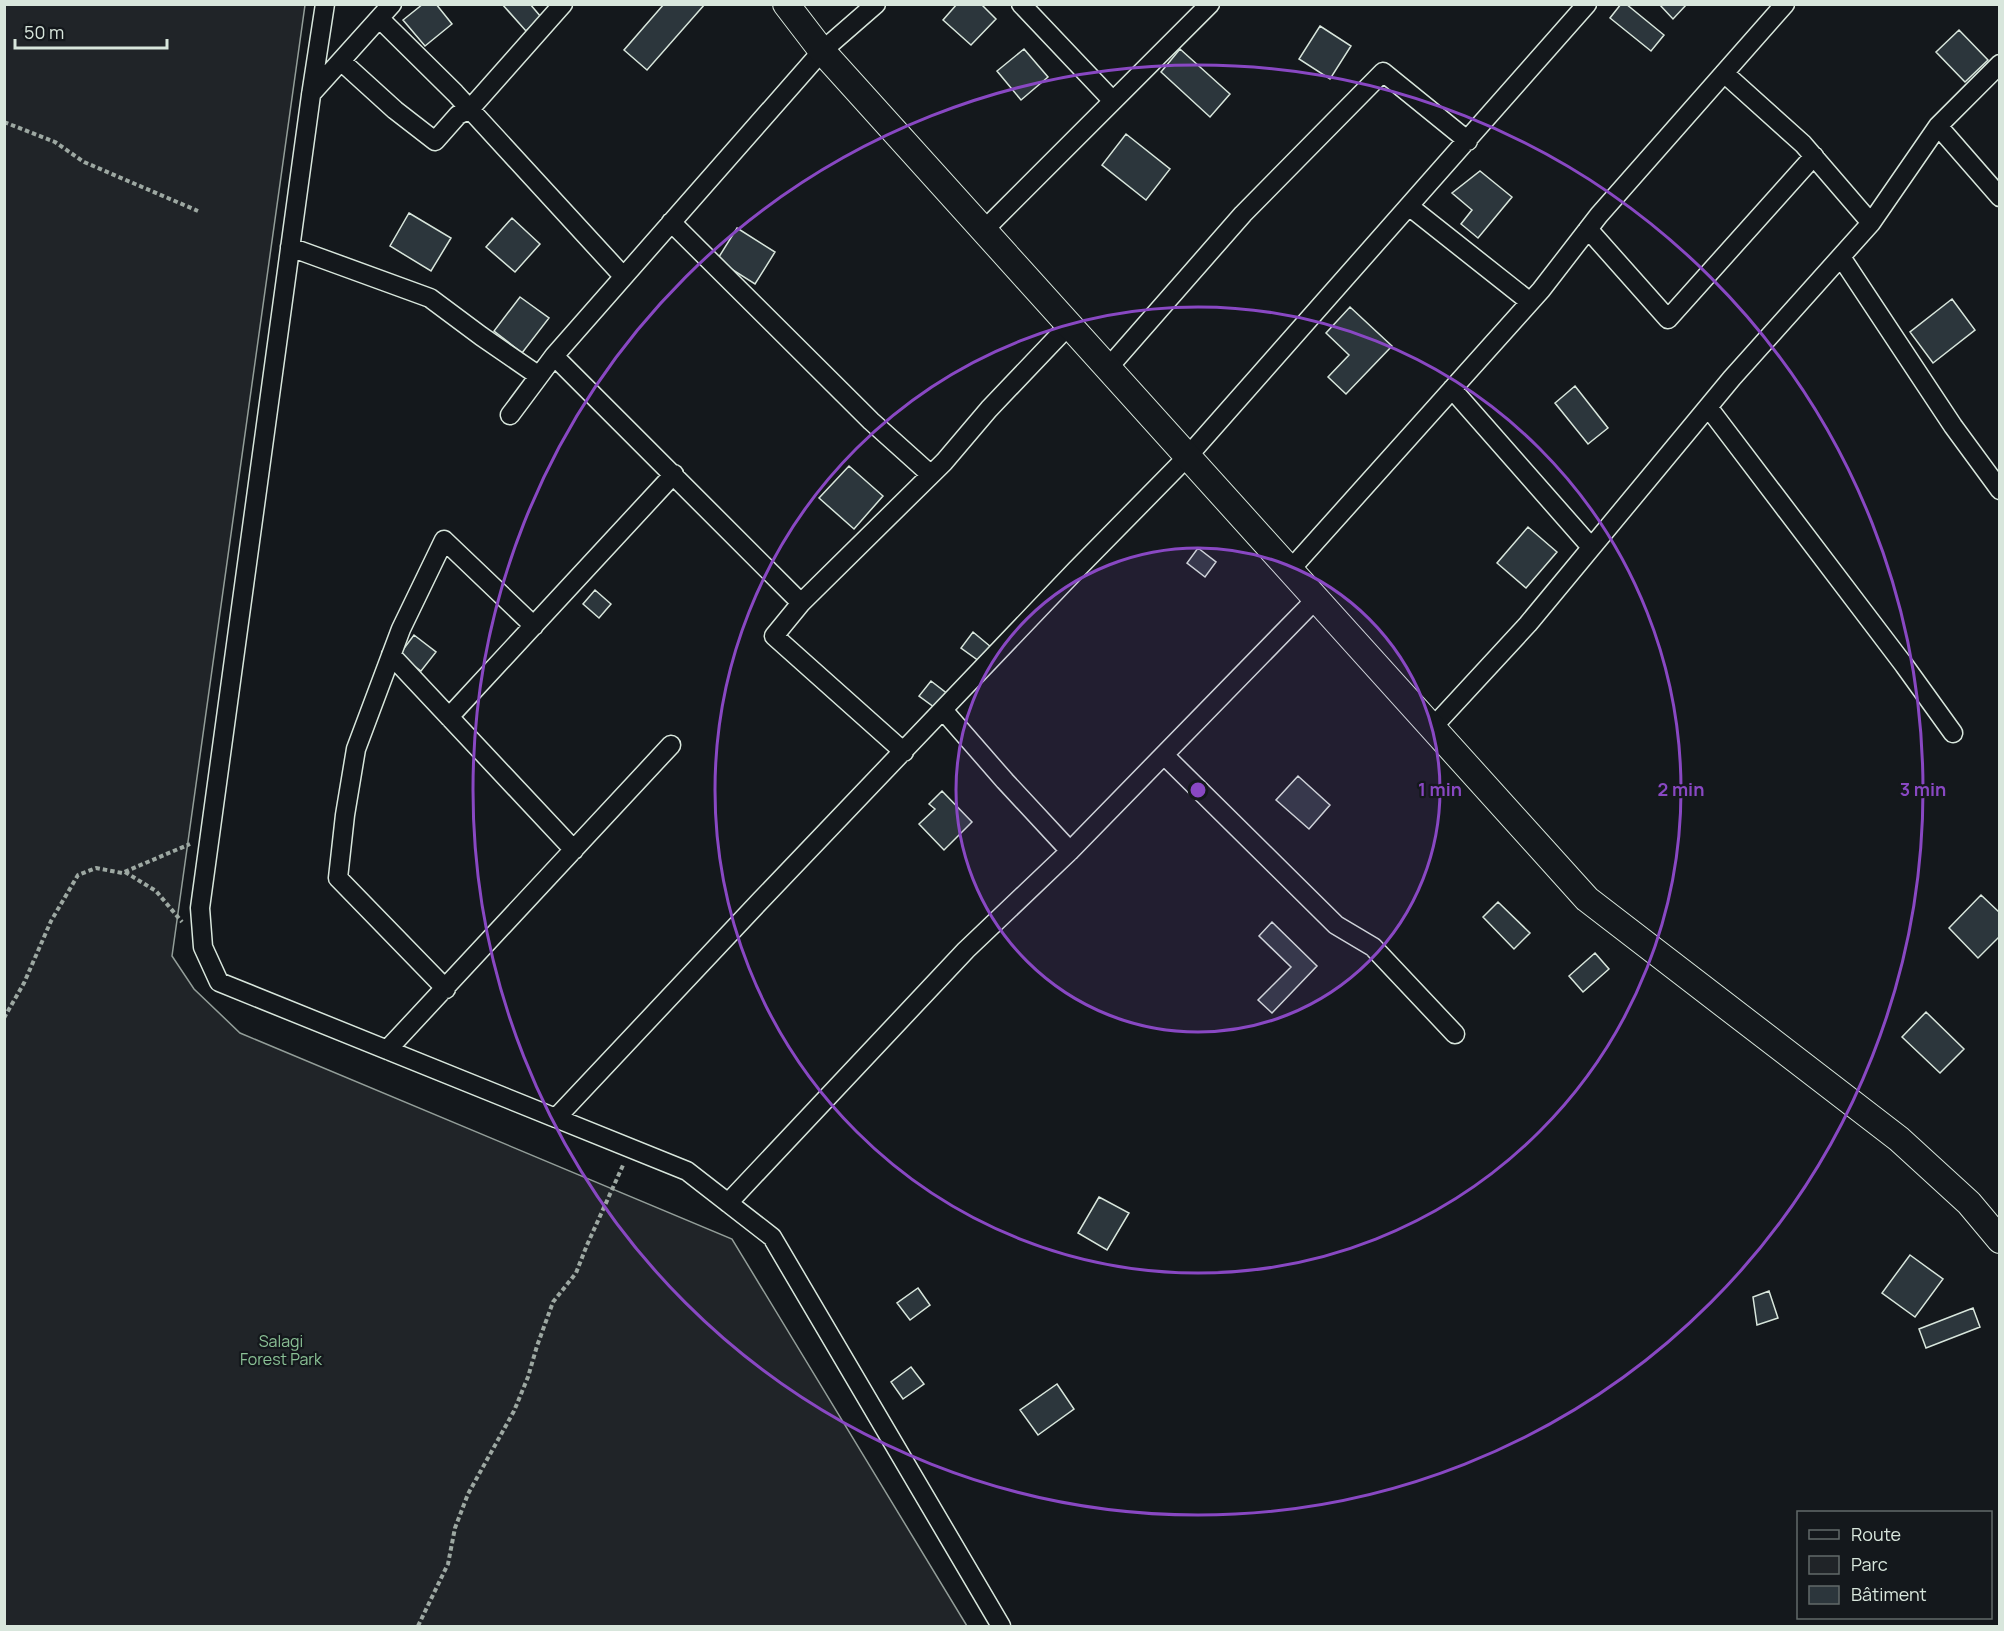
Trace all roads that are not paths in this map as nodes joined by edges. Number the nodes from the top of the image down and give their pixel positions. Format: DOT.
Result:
graph roads {
  1 [pos="325,4"];
  2 [pos="392,4"];
  3 [pos="563,4"];
  4 [pos="786,4"];
  5 [pos="876,4"];
  6 [pos="1021,4"];
  7 [pos="1210,4"];
  8 [pos="1587,4"];
  9 [pos="1785,4"];
  10 [pos="380,19"];
  11 [pos="822,51"];
  12 [pos="341,61"];
  13 [pos="2000,64"];
  14 [pos="1725,73"];
  15 [pos="311,95"];
  16 [pos="1112,100"];
  17 [pos="470,109"];
  18 [pos="1938,126"];
  19 [pos="1468,141"];
  20 [pos="1814,156"];
  21 [pos="2000,197"];
  22 [pos="1410,207"];
  23 [pos="671,222"];
  24 [pos="1871,223"];
  25 [pos="1588,229"];
  26 [pos="984,230"];
  27 [pos="290,248"];
  28 [pos="1841,257"];
  29 [pos="624,276"];
  30 [pos="1530,302"];
  31 [pos="1070,325"];
  32 [pos="554,356"];
  33 [pos="1108,368"];
  34 [pos="539,376"];
  35 [pos="1452,389"];
  36 [pos="1708,407"];
  37 [pos="510,415"];
  38 [pos="1188,456"];
  39 [pos="674,474"];
  40 [pos="930,474"];
  41 [pos="2000,490"];
  42 [pos="1591,547"];
  43 [pos="1290,570"];
  44 [pos="1316,598"];
  45 [pos="801,603"];
  46 [pos="534,626"];
  47 [pos="391,655"];
  48 [pos="943,710"];
  49 [pos="449,717"];
  50 [pos="1432,728"];
  51 [pos="1953,733"];
  52 [pos="670,745"];
  53 [pos="904,752"];
  54 [pos="1164,755"];
  55 [pos="574,849"];
  56 [pos="1070,851"];
  57 [pos="446,989"];
  58 [pos="1455,1034"];
  59 [pos="387,1050"];
  60 [pos="556,1118"];
  61 [pos="728,1203"];
  62 [pos="2000,1240"];
  63 [pos="1000,1626"];
  1 -- 15 [label="street"];
  2 -- 10 [label="street"];
  3 -- 17 [label="street"];
  4 -- 11 [label="street"];
  5 -- 11 [label="street"];
  6 -- 16 [label="street"];
  7 -- 16 [label="street"];
  8 -- 19 [label="street"];
  9 -- 14 [label="street"];
  10 -- 12 [label="street"];
  10 -- 17 [label="street"];
  11 -- 23 [label="street"];
  11 -- 26 [label="street"];
  12 -- 15 [label="street"];
  12 -- 17 [label="street"];
  13 -- 18 [label="street"];
  14 -- 20 [label="street"];
  14 -- 25 [label="street"];
  15 -- 27 [label="street"];
  16 -- 26 [label="street"];
  17 -- 29 [label="street"];
  18 -- 21 [label="street"];
  18 -- 24 [label="street"];
  19 -- 22 [label="street"];
  19 -- 33 [label="street"];
  20 -- 24 [label="street"];
  20 -- 25 [label="street"];
  22 -- 30 [label="street"];
  22 -- 38 [label="street"];
  23 -- 29 [label="street"];
  23 -- 40 [label="street"];
  24 -- 28 [label="street"];
  25 -- 30 [label="street"];
  26 -- 31 [label="street"];
  27 -- 34 [label="street"];
  27 -- 59 [label="street"];
  28 -- 36 [label="street"];
  28 -- 41 [label="street"];
  29 -- 32 [label="street"];
  30 -- 35 [label="street"];
  31 -- 33 [label="street"];
  31 -- 40 [label="street"];
  32 -- 34 [label="street"];
  32 -- 39 [label="street"];
  33 -- 38 [label="street"];
  34 -- 37 [label="street"];
  35 -- 42 [label="street"];
  35 -- 43 [label="street"];
  36 -- 42 [label="street"];
  36 -- 51 [label="street"];
  38 -- 43 [label="street"];
  38 -- 48 [label="street"];
  39 -- 45 [label="street"];
  39 -- 46 [label="street"];
  40 -- 45 [label="street"];
  42 -- 50 [label="street"];
  43 -- 44 [label="street"];
  44 -- 50 [label="street"];
  44 -- 54 [label="street"];
  45 -- 53 [label="street"];
  46 -- 47 [label="street"];
  46 -- 49 [label="street"];
  47 -- 49 [label="street"];
  47 -- 57 [label="street"];
  48 -- 53 [label="street"];
  48 -- 56 [label="street"];
  49 -- 55 [label="street"];
  50 -- 62 [label="street"];
  52 -- 55 [label="street"];
  53 -- 60 [label="street"];
  54 -- 56 [label="street"];
  54 -- 58 [label="street"];
  55 -- 57 [label="street"];
  56 -- 61 [label="street"];
  57 -- 59 [label="street"];
  59 -- 60 [label="street"];
  60 -- 61 [label="street"];
  61 -- 63 [label="street"];
}
